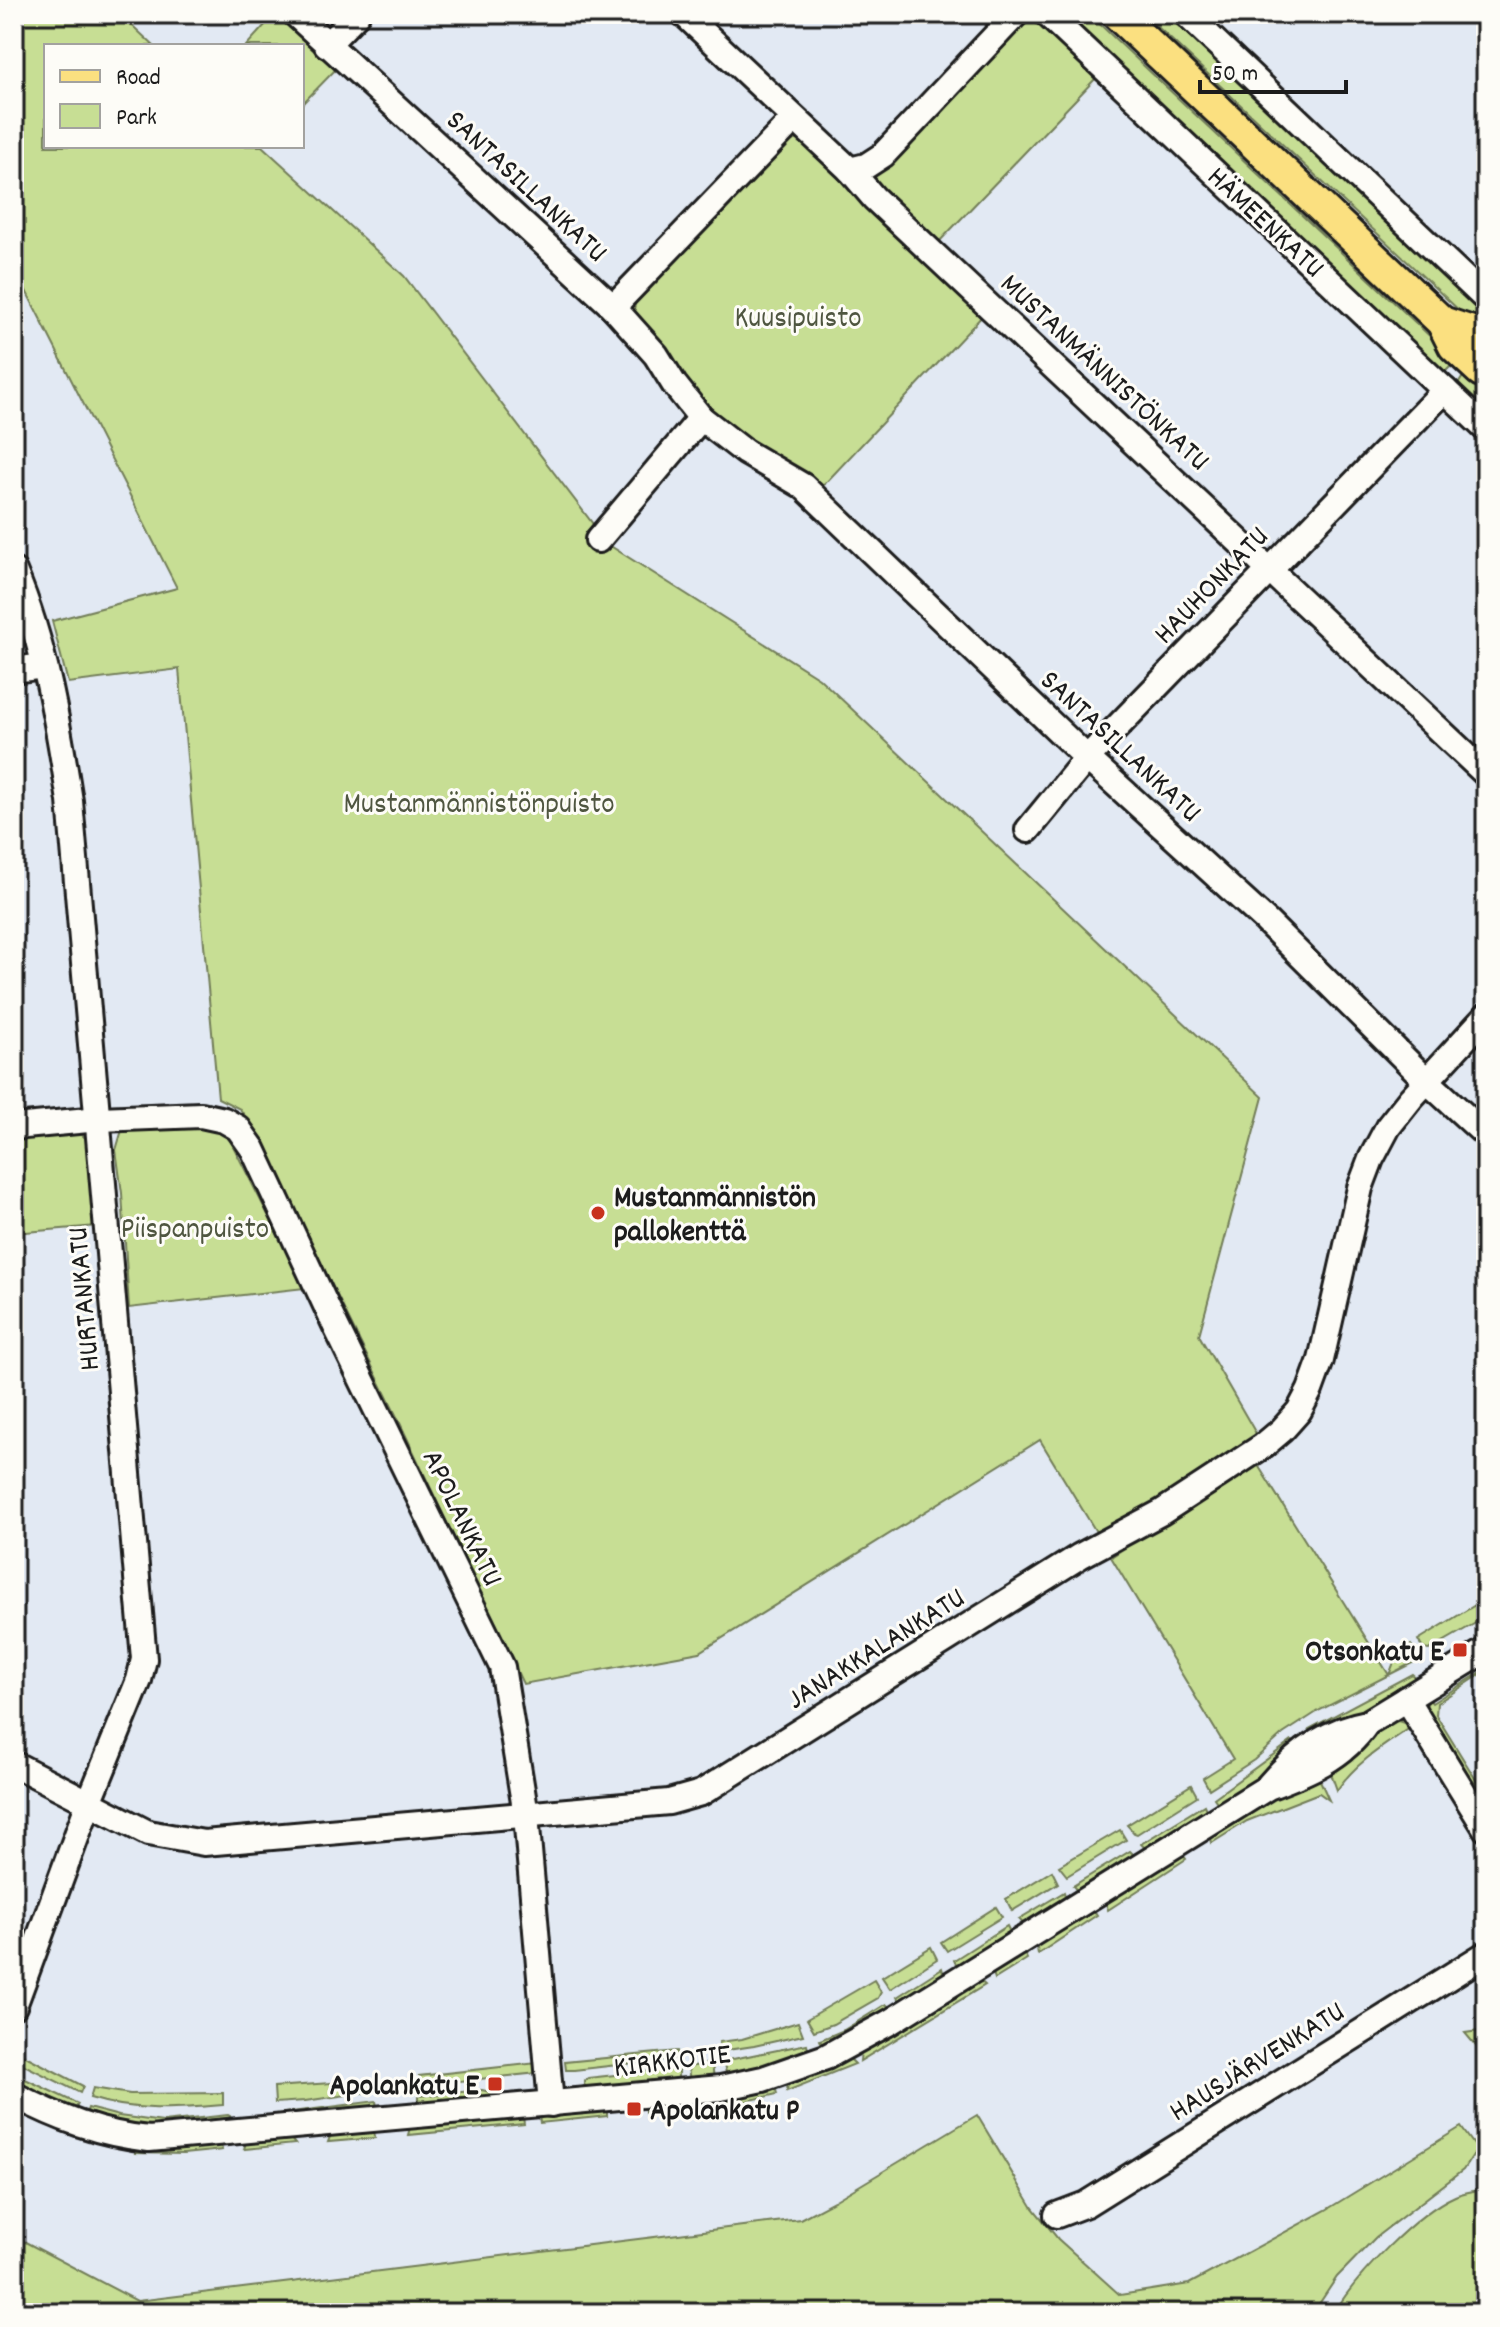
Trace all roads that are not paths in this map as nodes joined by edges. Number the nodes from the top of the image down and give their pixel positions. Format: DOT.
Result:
graph roads {
  1 [pos="295,14"];
  2 [pos="357,14"];
  3 [pos="684,14"];
  4 [pos="1016,14"];
  5 [pos="1047,14"];
  6 [pos="1186,14"];
  7 [pos="1115,15"];
  8 [pos="327,45"];
  9 [pos="794,119"];
  10 [pos="850,170"];
  11 [pos="1486,299"];
  12 [pos="613,307"];
  13 [pos="1442,322"];
  14 [pos="1486,347"];
  15 [pos="1486,372"];
  16 [pos="1445,390"];
  17 [pos="701,418"];
  18 [pos="1486,429"];
  19 [pos="598,540"];
  20 [pos="1269,568"];
  21 [pos="14,571"];
  22 [pos="44,666"];
  23 [pos="14,670"];
  24 [pos="1087,758"];
  25 [pos="1486,774"];
  26 [pos="1028,830"];
  27 [pos="1486,1016"];
  28 [pos="1426,1080"];
  29 [pos="99,1119"];
  30 [pos="14,1127"];
  31 [pos="1486,1135"];
  32 [pos="1486,1650"];
  33 [pos="1406,1699"];
  34 [pos="14,1764"];
  35 [pos="88,1805"];
  36 [pos="526,1815"];
  37 [pos="1486,1829"];
  38 [pos="1486,1954"];
  39 [pos="14,2006"];
  40 [pos="14,2095"];
  41 [pos="551,2104"];
  42 [pos="1057,2215"];
  1 -- 8 [label="street, SANTASILLANKATU"];
  2 -- 8 [label="street"];
  3 -- 9 [label="street, MUSTANMÄNNISTÖNKATU"];
  4 -- 10 [label="street"];
  5 -- 16 [label="street, HÄMEENKATU"];
  6 -- 11 [label="street"];
  7 -- 13 [label="main road, HÄMEENKATU"];
  8 -- 12 [label="street, SANTASILLANKATU"];
  9 -- 10 [label="street, MUSTANMÄNNISTÖNKATU"];
  9 -- 12 [label="street"];
  10 -- 20 [label="street, MUSTANMÄNNISTÖNKATU"];
  12 -- 17 [label="street, SANTASILLANKATU"];
  13 -- 14 [label="main road, HÄMEENKATU"];
  13 -- 15 [label="main road, HÄMEENKATU"];
  16 -- 18 [label="street, HÄMEENKATU"];
  16 -- 20 [label="street, HAUHONKATU"];
  17 -- 19 [label="street"];
  17 -- 24 [label="street, SANTASILLANKATU"];
  20 -- 24 [label="street, HAUHONKATU"];
  20 -- 25 [label="street, MUSTANMÄNNISTÖNKATU"];
  21 -- 22 [label="street, HURTANKATU"];
  22 -- 23 [label="street"];
  22 -- 29 [label="street, HURTANKATU"];
  24 -- 26 [label="street, HAUHONKATU"];
  24 -- 28 [label="street, SANTASILLANKATU"];
  27 -- 28 [label="street, JANAKKALANKATU"];
  28 -- 31 [label="street, SANTASILLANKATU"];
  28 -- 36 [label="street, JANAKKALANKATU"];
  29 -- 30 [label="street"];
  29 -- 35 [label="street, HURTANKATU"];
  29 -- 36 [label="street, APOLANKATU"];
  32 -- 33 [label="street, KIRKKOTIE"];
  33 -- 37 [label="street"];
  33 -- 41 [label="street, KIRKKOTIE"];
  34 -- 35 [label="street, JANAKKALANKATU"];
  35 -- 36 [label="street, JANAKKALANKATU"];
  35 -- 39 [label="street, HURTANKATU"];
  36 -- 41 [label="street, APOLANKATU"];
  38 -- 42 [label="street, HAUSJÄRVENKATU"];
  40 -- 41 [label="street, KIRKKOTIE"];
}
